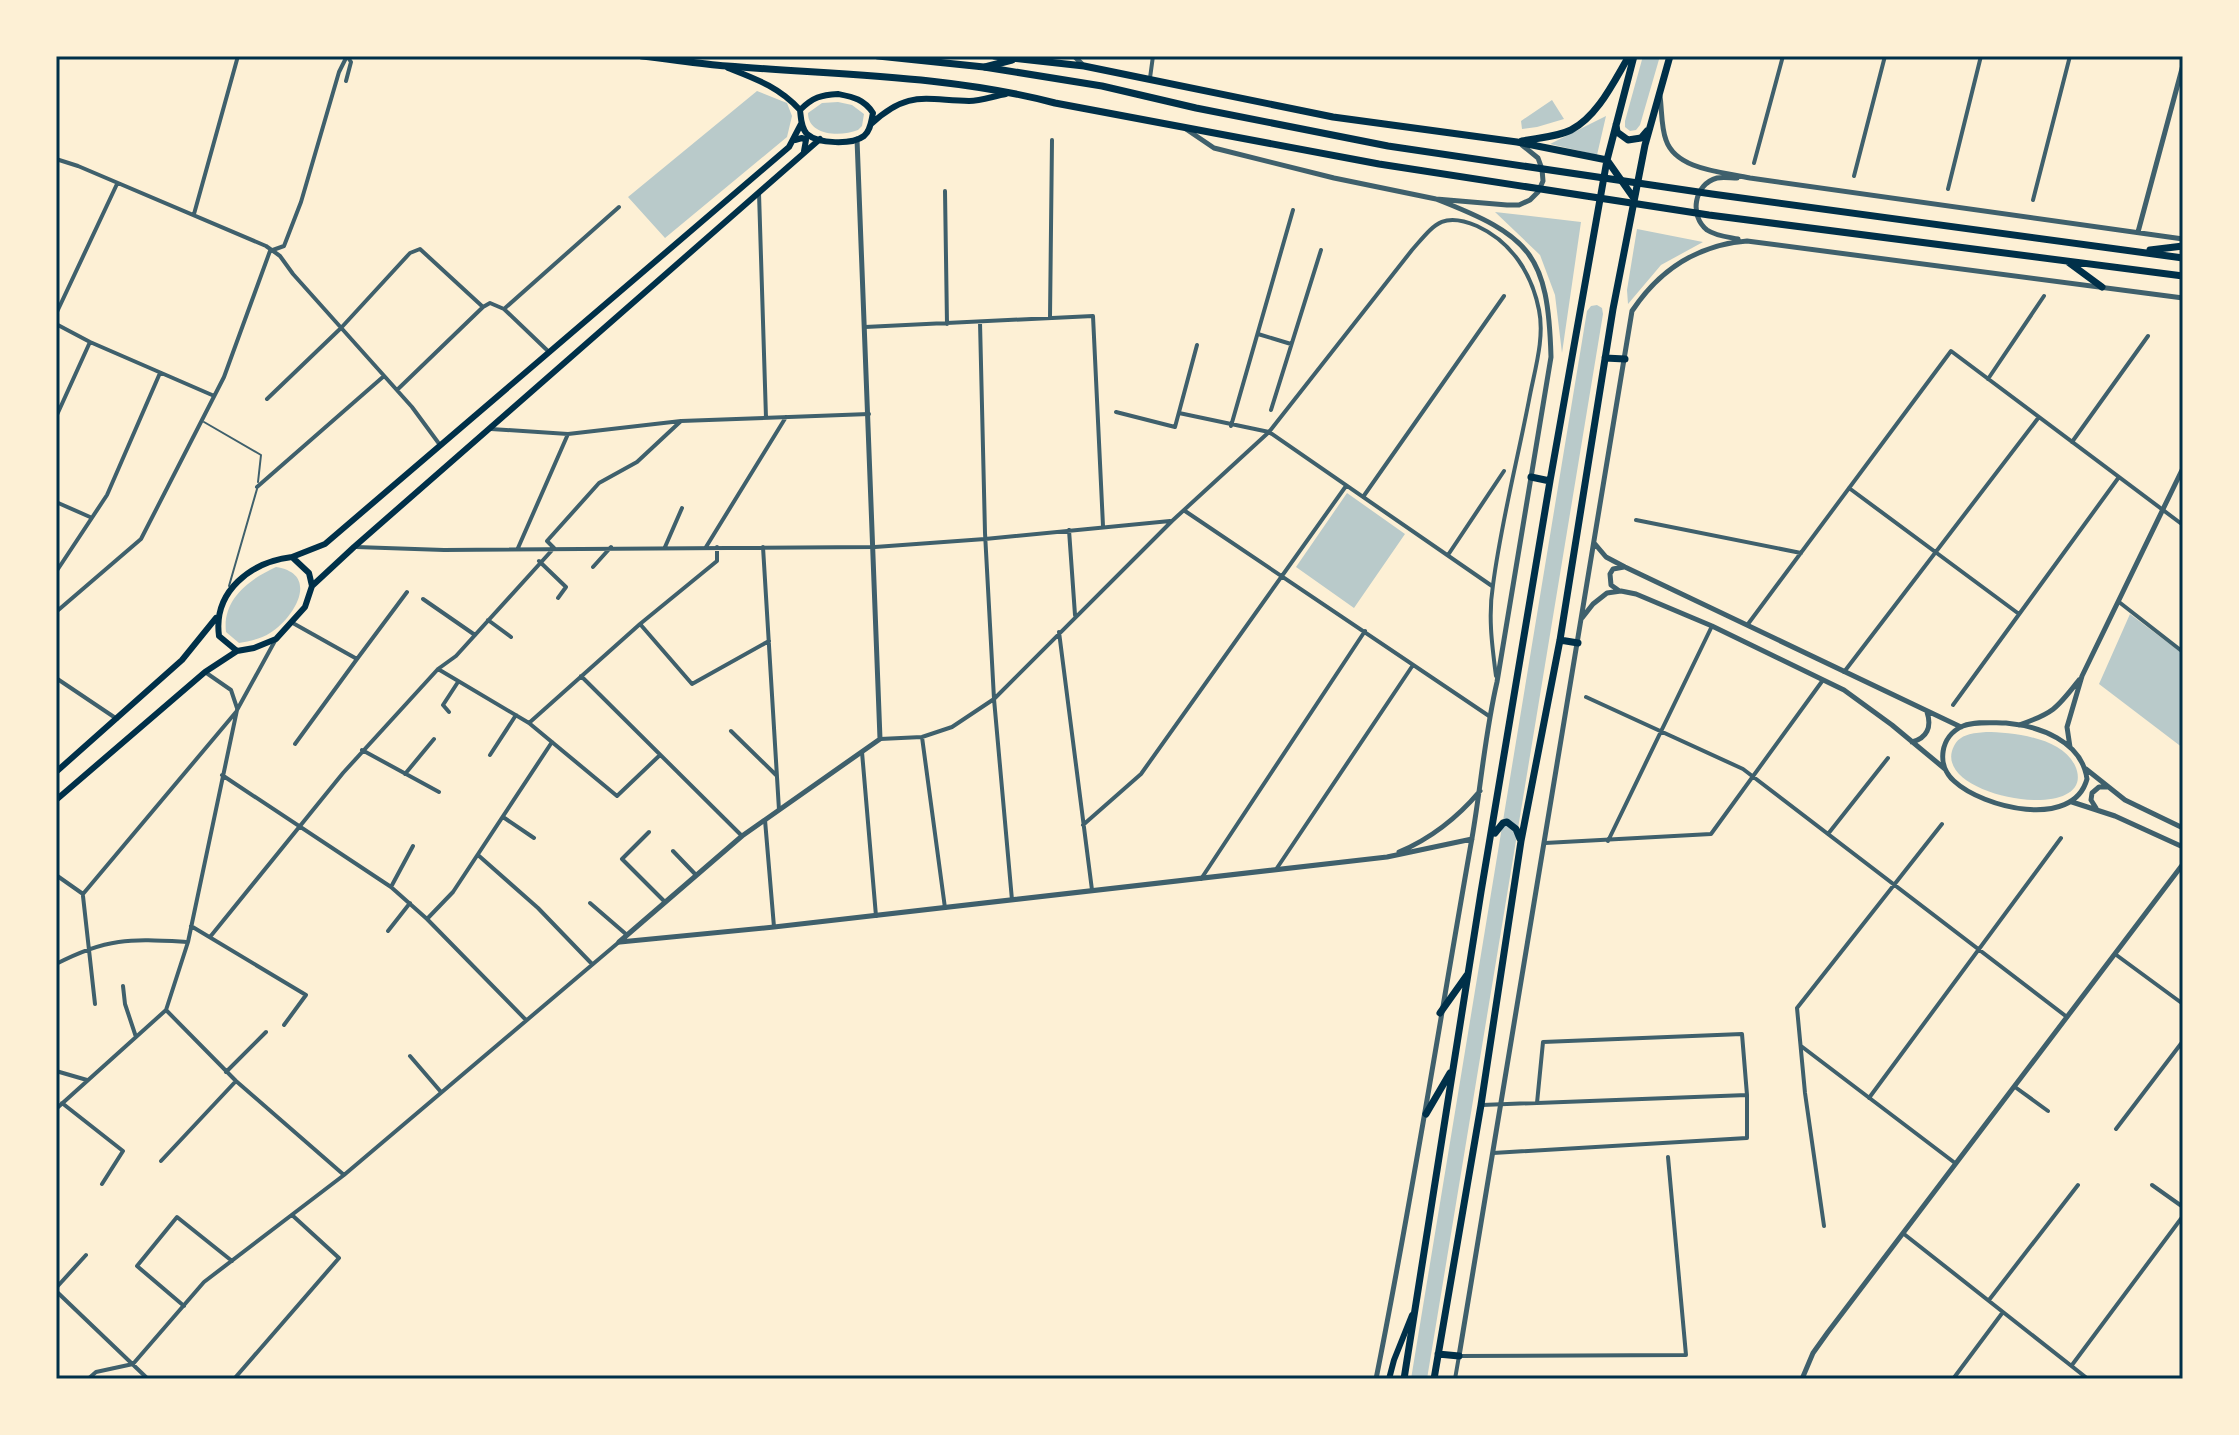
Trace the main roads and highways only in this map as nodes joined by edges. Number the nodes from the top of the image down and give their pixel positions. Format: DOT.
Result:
graph roads {
  1 [pos="642,56"];
  2 [pos="878,56"];
  3 [pos="994,56"];
  4 [pos="1631,56"];
  5 [pos="1670,56"];
  6 [pos="1021,58"];
  7 [pos="724,66"];
  8 [pos="984,67"];
  9 [pos="1013,92"];
  10 [pos="800,110"];
  11 [pos="1616,119"];
  12 [pos="801,124"];
  13 [pos="871,124"];
  14 [pos="1649,128"];
  15 [pos="820,139"];
  16 [pos="1517,142"];
  17 [pos="789,147"];
  18 [pos="799,157"];
  19 [pos="1607,160"];
  20 [pos="1633,197"];
  21 [pos="2183,246"];
  22 [pos="2135,251"];
  23 [pos="2183,258"];
  24 [pos="2067,261"];
  25 [pos="2183,276"];
  26 [pos="2102,287"];
  27 [pos="1605,358"];
  28 [pos="1625,359"];
  29 [pos="1531,477"];
  30 [pos="1550,481"];
  31 [pos="292,557"];
  32 [pos="312,586"];
  33 [pos="216,618"];
  34 [pos="1560,640"];
  35 [pos="1578,643"];
  36 [pos="237,651"];
  37 [pos="56,772"];
  38 [pos="56,800"];
  39 [pos="1492,838"];
  40 [pos="1521,841"];
  41 [pos="1468,973"];
  42 [pos="1440,1013"];
  43 [pos="1453,1067"];
  44 [pos="1426,1114"];
  45 [pos="1415,1308"];
  46 [pos="1438,1354"];
  47 [pos="1459,1356"];
  48 [pos="1389,1379"];
  49 [pos="1404,1379"];
  50 [pos="1434,1379"];
  1 -- 7 [label="main road"];
  2 -- 8 [label="main road"];
  3 -- 6 [label="main road"];
  4 -- 11 [label="main road"];
  4 -- 16 [label="main road"];
  5 -- 14 [label="main road"];
  6 -- 8 [label="main road"];
  6 -- 16 [label="main road"];
  7 -- 9 [label="main road"];
  7 -- 10 [label="main road"];
  8 -- 22 [label="main road"];
  9 -- 13 [label="main road"];
  9 -- 24 [label="main road"];
  10 -- 12 [label="main road"];
  10 -- 13 [label="main road"];
  11 -- 14 [label="main road"];
  11 -- 19 [label="main road"];
  12 -- 15 [label="main road"];
  12 -- 17 [label="main road"];
  13 -- 15 [label="main road"];
  14 -- 20 [label="main road"];
  15 -- 18 [label="main road"];
  16 -- 19 [label="main road"];
  17 -- 18 [label="main road"];
  17 -- 31 [label="main road"];
  18 -- 32 [label="main road"];
  19 -- 20 [label="main road"];
  19 -- 30 [label="main road"];
  20 -- 27 [label="main road"];
  21 -- 22 [label="main road"];
  22 -- 23 [label="main road"];
  24 -- 25 [label="main road"];
  24 -- 26 [label="main road"];
  27 -- 28 [label="main road"];
  27 -- 34 [label="main road"];
  29 -- 30 [label="main road"];
  30 -- 39 [label="main road"];
  31 -- 32 [label="main road"];
  31 -- 33 [label="main road"];
  32 -- 36 [label="main road"];
  33 -- 36 [label="main road"];
  33 -- 37 [label="main road"];
  34 -- 35 [label="main road"];
  34 -- 40 [label="main road"];
  36 -- 38 [label="main road"];
  39 -- 40 [label="main road"];
  39 -- 41 [label="main road"];
  40 -- 46 [label="main road"];
  41 -- 42 [label="main road"];
  41 -- 43 [label="main road"];
  43 -- 44 [label="main road"];
  43 -- 45 [label="main road"];
  45 -- 48 [label="main road"];
  45 -- 49 [label="main road"];
  46 -- 47 [label="main road"];
  46 -- 50 [label="main road"];
}
